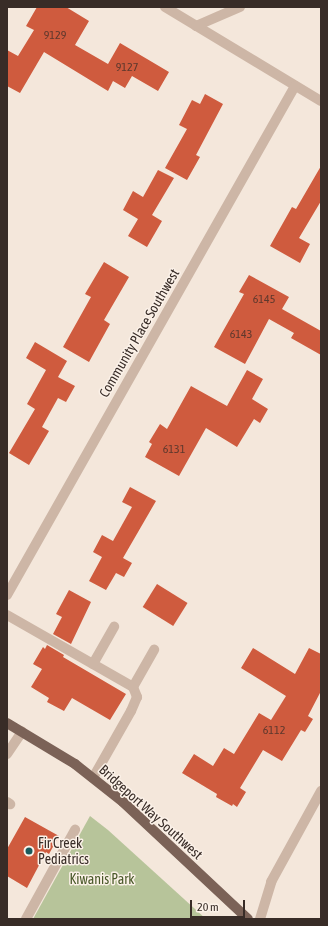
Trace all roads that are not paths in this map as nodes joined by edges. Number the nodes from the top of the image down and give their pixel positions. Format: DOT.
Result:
graph roads {
  1 [pos="165,7"];
  2 [pos="240,7"];
  3 [pos="196,26"];
  4 [pos="295,86"];
  5 [pos="321,101"];
  6 [pos="7,595"];
  7 [pos="7,615"];
  8 [pos="114,627"];
  9 [pos="154,650"];
  10 [pos="93,664"];
  11 [pos="133,687"];
  12 [pos="7,723"];
  13 [pos="22,732"];
  14 [pos="7,754"];
  15 [pos="93,778"];
  16 [pos="321,791"];
  17 [pos="75,830"];
  18 [pos="26,919"];
  19 [pos="248,919"];
  20 [pos="260,919"];
  1 -- 3 [label="street"];
  2 -- 3 [label="street"];
  3 -- 4 [label="street"];
  4 -- 5 [label="street"];
  4 -- 6 [label="street, Community Place Southwest"];
  7 -- 10 [label="street"];
  8 -- 10 [label="street"];
  9 -- 11 [label="street"];
  10 -- 11 [label="street"];
  11 -- 15 [label="street"];
  12 -- 13 [label="main road, Bridgeport Way Southwest"];
  13 -- 14 [label="street"];
  13 -- 15 [label="main road, Bridgeport Way Southwest"];
  15 -- 19 [label="main road, Bridgeport Way Southwest"];
  16 -- 20 [label="street"];
  17 -- 18 [label="street"];
}
